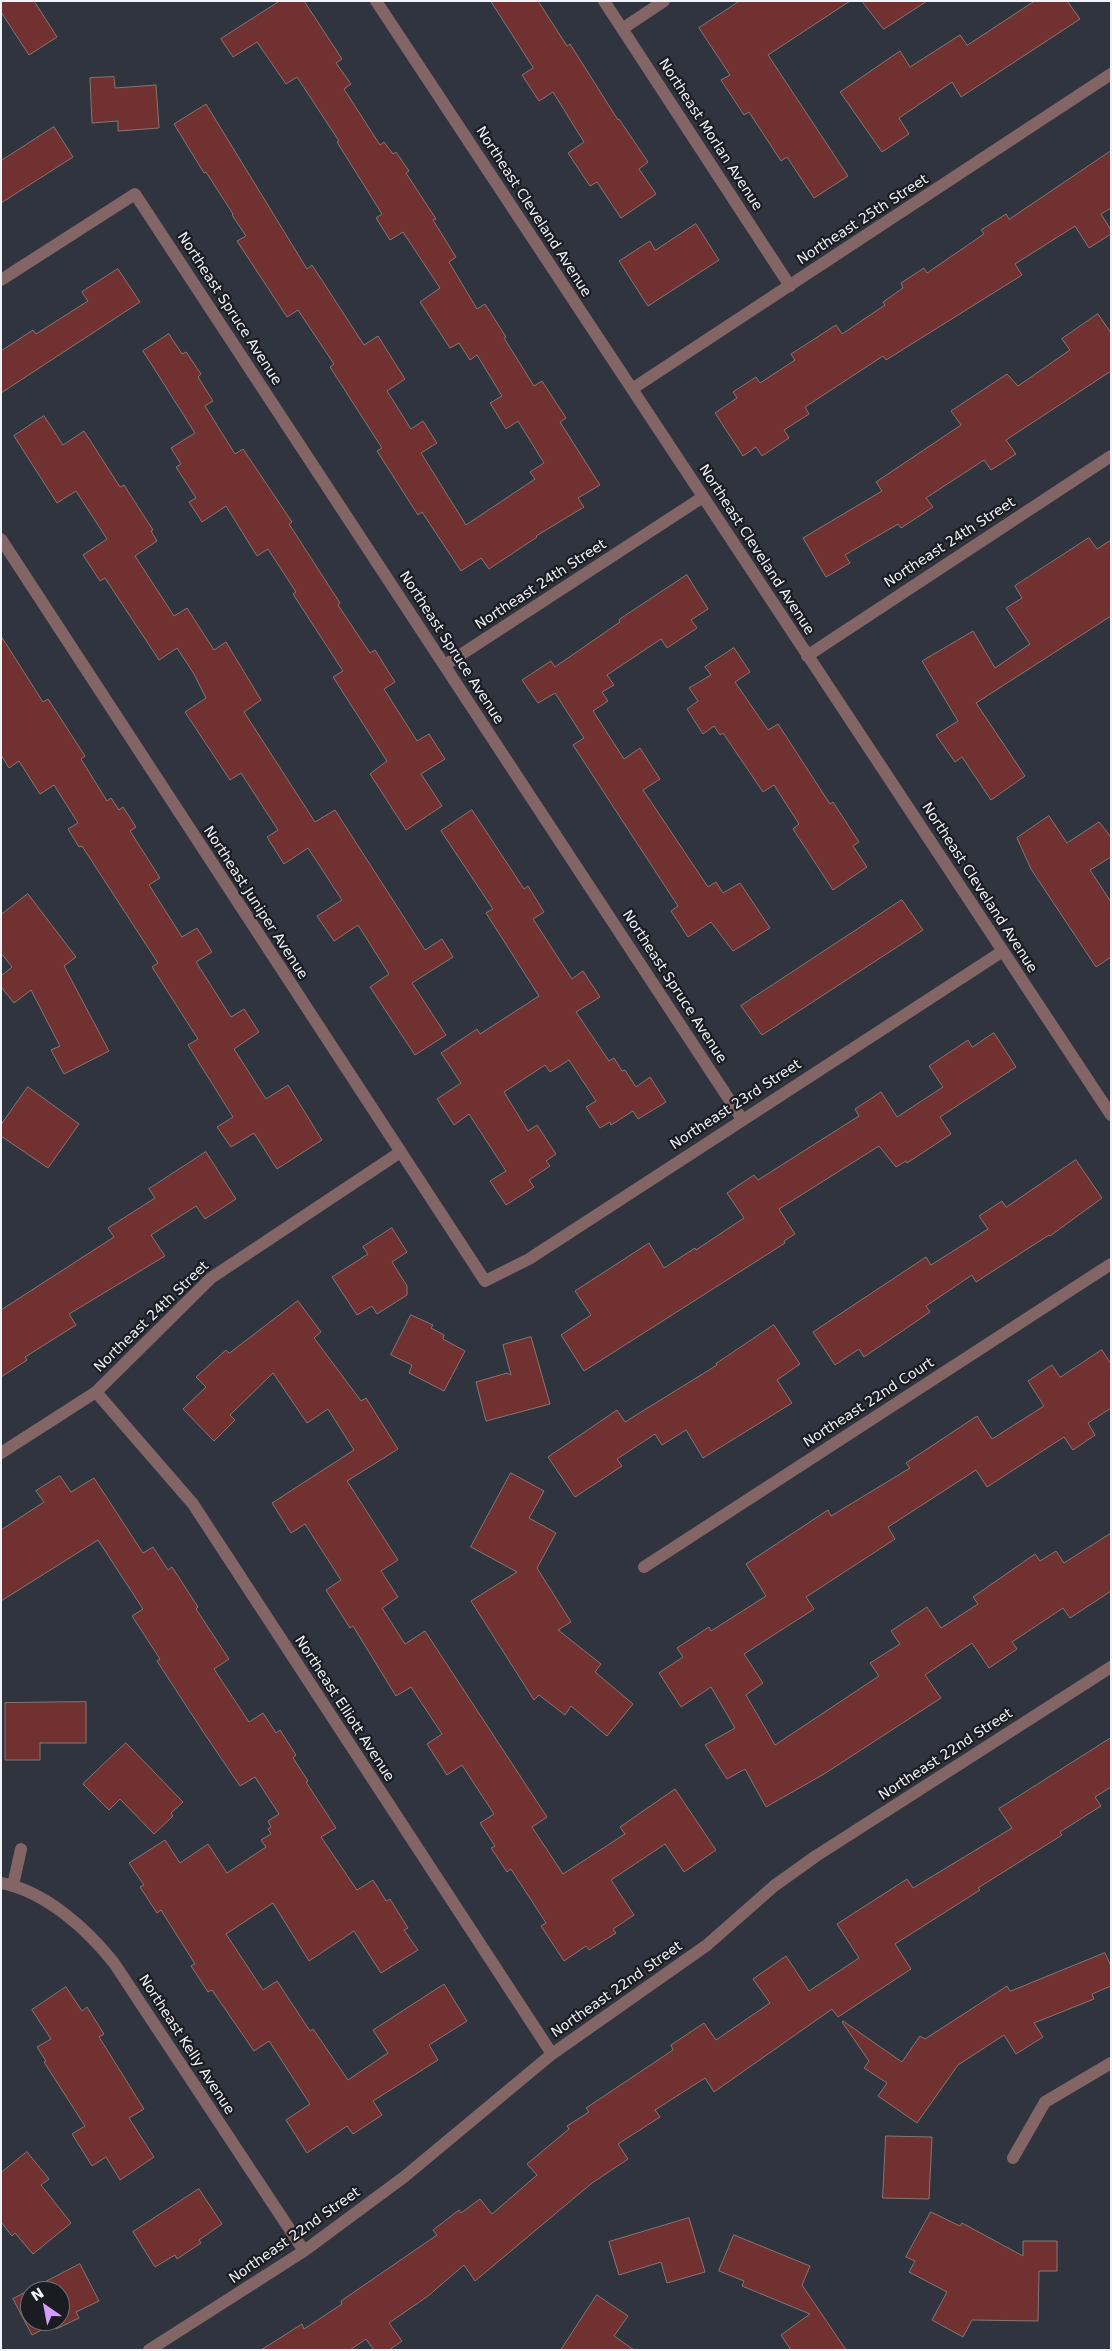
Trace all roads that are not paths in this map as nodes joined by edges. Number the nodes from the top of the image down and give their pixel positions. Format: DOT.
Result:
graph roads {
  1 [pos="376,1"];
  2 [pos="604,1"];
  3 [pos="664,1"];
  4 [pos="622,29"];
  5 [pos="1111,74"];
  6 [pos="1,280"];
  7 [pos="790,286"];
  8 [pos="632,389"];
  9 [pos="1111,456"];
  10 [pos="703,497"];
  11 [pos="1,539"];
  12 [pos="807,656"];
  13 [pos="445,665"];
  14 [pos="1003,951"];
  15 [pos="1111,1115"];
  16 [pos="742,1119"];
  17 [pos="399,1153"];
  18 [pos="1111,1264"];
  19 [pos="484,1281"];
  20 [pos="96,1392"];
  21 [pos="1,1453"];
  22 [pos="644,1567"];
  23 [pos="1111,1667"];
  24 [pos="21,1849"];
  25 [pos="7,1884"];
  26 [pos="552,2054"];
  27 [pos="1111,2063"];
  28 [pos="1013,2158"];
  29 [pos="304,2251"];
  30 [pos="149,2350"];
  1 -- 8 [label="street, Northeast Cleveland Avenue"];
  2 -- 4 [label="street, Northeast Morlan Avenue"];
  3 -- 4 [label="street"];
  4 -- 7 [label="street, Northeast Morlan Avenue"];
  5 -- 7 [label="street, Northeast 25th Street"];
  6 -- 13 [label="street, Northeast Spruce Avenue"];
  7 -- 8 [label="street, Northeast 25th Street"];
  8 -- 10 [label="street, Northeast Cleveland Avenue"];
  9 -- 12 [label="street, Northeast 24th Street"];
  10 -- 12 [label="street, Northeast Cleveland Avenue"];
  10 -- 13 [label="street, Northeast 24th Street"];
  11 -- 17 [label="street, Northeast Juniper Avenue"];
  12 -- 14 [label="street, Northeast Cleveland Avenue"];
  13 -- 16 [label="street, Northeast Spruce Avenue"];
  14 -- 15 [label="street, Northeast Cleveland Avenue"];
  14 -- 16 [label="street, Northeast 23rd Street"];
  16 -- 19 [label="street, Northeast 23rd Street"];
  17 -- 19 [label="street, Northeast Juniper Avenue"];
  17 -- 20 [label="street, Northeast 24th Street"];
  18 -- 22 [label="street, Northeast 22nd Court"];
  20 -- 21 [label="street, Northeast 24th Street"];
  20 -- 26 [label="street, Northeast Elliott Avenue"];
  23 -- 26 [label="street, Northeast 22nd Street"];
  24 -- 25 [label="street"];
  25 -- 29 [label="street, Northeast Kelly Avenue"];
  26 -- 29 [label="street, Northeast 22nd Street"];
  27 -- 28 [label="street"];
  29 -- 30 [label="street, Northeast 22nd Street"];
}
